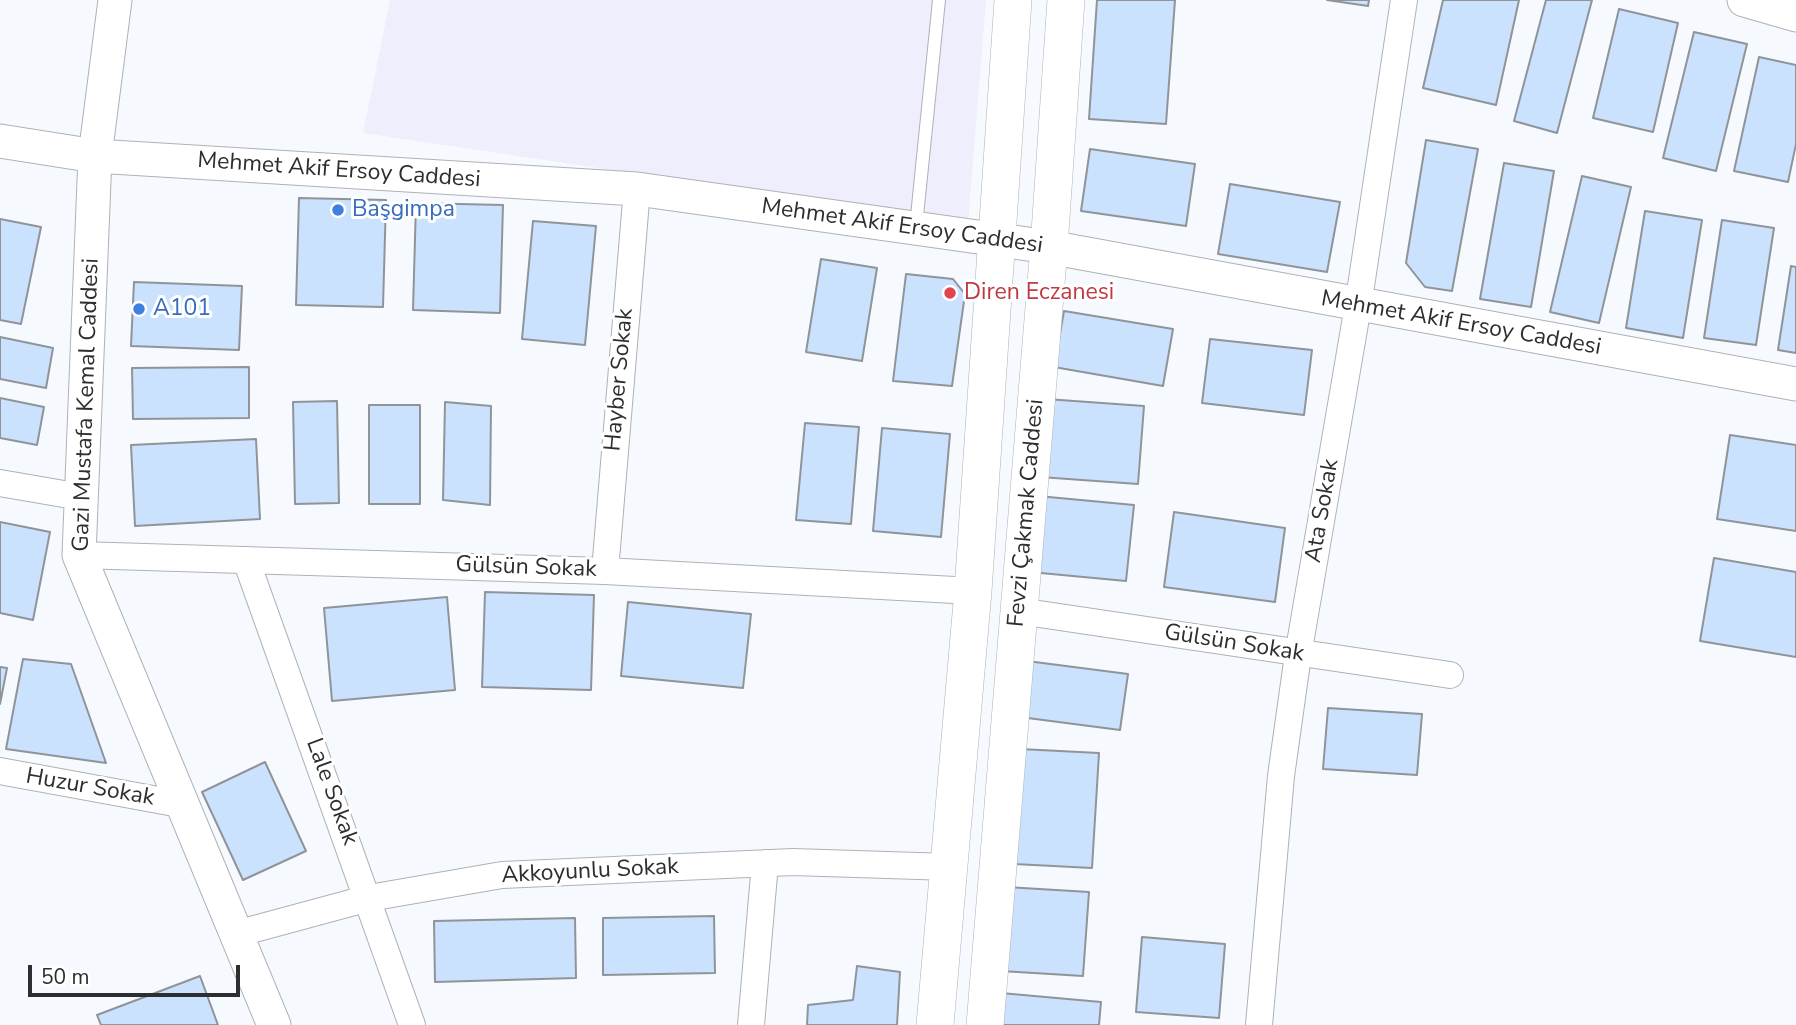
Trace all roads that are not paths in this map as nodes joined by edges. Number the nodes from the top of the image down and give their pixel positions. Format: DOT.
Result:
graph roads {
  1 [pos="115,0"];
  2 [pos="939,0"];
  3 [pos="1013,0"];
  4 [pos="1066,0"];
  5 [pos="1404,0"];
  6 [pos="1744,0"];
  7 [pos="1796,15"];
  8 [pos="0,141"];
  9 [pos="95,156"];
  10 [pos="637,189"];
  11 [pos="915,229"];
  12 [pos="997,241"];
  13 [pos="1049,247"];
  14 [pos="1358,306"];
  15 [pos="1796,384"];
  16 [pos="0,483"];
  17 [pos="81,497"];
  18 [pos="79,555"];
  19 [pos="246,560"];
  20 [pos="605,570"];
  21 [pos="973,592"];
  22 [pos="1019,611"];
  23 [pos="1298,655"];
  24 [pos="1450,675"];
  25 [pos="0,771"];
  26 [pos="180,804"];
  27 [pos="765,863"];
  28 [pos="950,867"];
  29 [pos="369,898"];
  30 [pos="236,934"];
  31 [pos="274,1025"];
  32 [pos="412,1025"];
  33 [pos="751,1025"];
  34 [pos="935,1025"];
  35 [pos="985,1025"];
  36 [pos="1259,1025"];
  1 -- 9 [label="street, Gazi Mustafa Kemal Caddesi"];
  2 -- 11 [label="lane"];
  3 -- 12 [label="main road, Fevzi Çakmak Caddesi"];
  4 -- 13 [label="main road, Fevzi Çakmak Caddesi"];
  5 -- 14 [label="street, Ata Sokak"];
  6 -- 7 [label="street"];
  8 -- 9 [label="street, Mehmet Akif Ersoy Caddesi"];
  9 -- 10 [label="street, Mehmet Akif Ersoy Caddesi"];
  9 -- 17 [label="street, Gazi Mustafa Kemal Caddesi"];
  10 -- 11 [label="street, Mehmet Akif Ersoy Caddesi"];
  10 -- 20 [label="street, Hayber Sokak"];
  11 -- 12 [label="street, Mehmet Akif Ersoy Caddesi"];
  12 -- 13 [label="street, Mehmet Akif Ersoy Caddesi"];
  12 -- 21 [label="main road, Fevzi Çakmak Caddesi"];
  13 -- 14 [label="street, Mehmet Akif Ersoy Caddesi"];
  13 -- 22 [label="main road, Fevzi Çakmak Caddesi"];
  14 -- 15 [label="street, Mehmet Akif Ersoy Caddesi"];
  14 -- 23 [label="street, Ata Sokak"];
  16 -- 17 [label="street"];
  17 -- 18 [label="street, Gazi Mustafa Kemal Caddesi"];
  18 -- 19 [label="street, Gülsün Sokak"];
  18 -- 26 [label="street, Gazi Mustafa Kemal Caddesi"];
  19 -- 20 [label="street, Gülsün Sokak"];
  19 -- 29 [label="street, Lale Sokak"];
  20 -- 21 [label="street, Gülsün Sokak"];
  21 -- 28 [label="main road, Fevzi Çakmak Caddesi"];
  22 -- 23 [label="street, Gülsün Sokak"];
  22 -- 35 [label="main road, Fevzi Çakmak Caddesi"];
  23 -- 24 [label="street, Gülsün Sokak"];
  23 -- 36 [label="street, Ata Sokak"];
  25 -- 26 [label="street, Huzur Sokak"];
  26 -- 30 [label="street, Gazi Mustafa Kemal Caddesi"];
  27 -- 28 [label="street, Akkoyunlu Sokak"];
  27 -- 29 [label="street, Akkoyunlu Sokak"];
  27 -- 33 [label="street"];
  28 -- 34 [label="main road, Fevzi Çakmak Caddesi"];
  29 -- 30 [label="street, Akkoyunlu Sokak"];
  29 -- 32 [label="street, Lale Sokak"];
  30 -- 31 [label="street, Gazi Mustafa Kemal Caddesi"];
}
